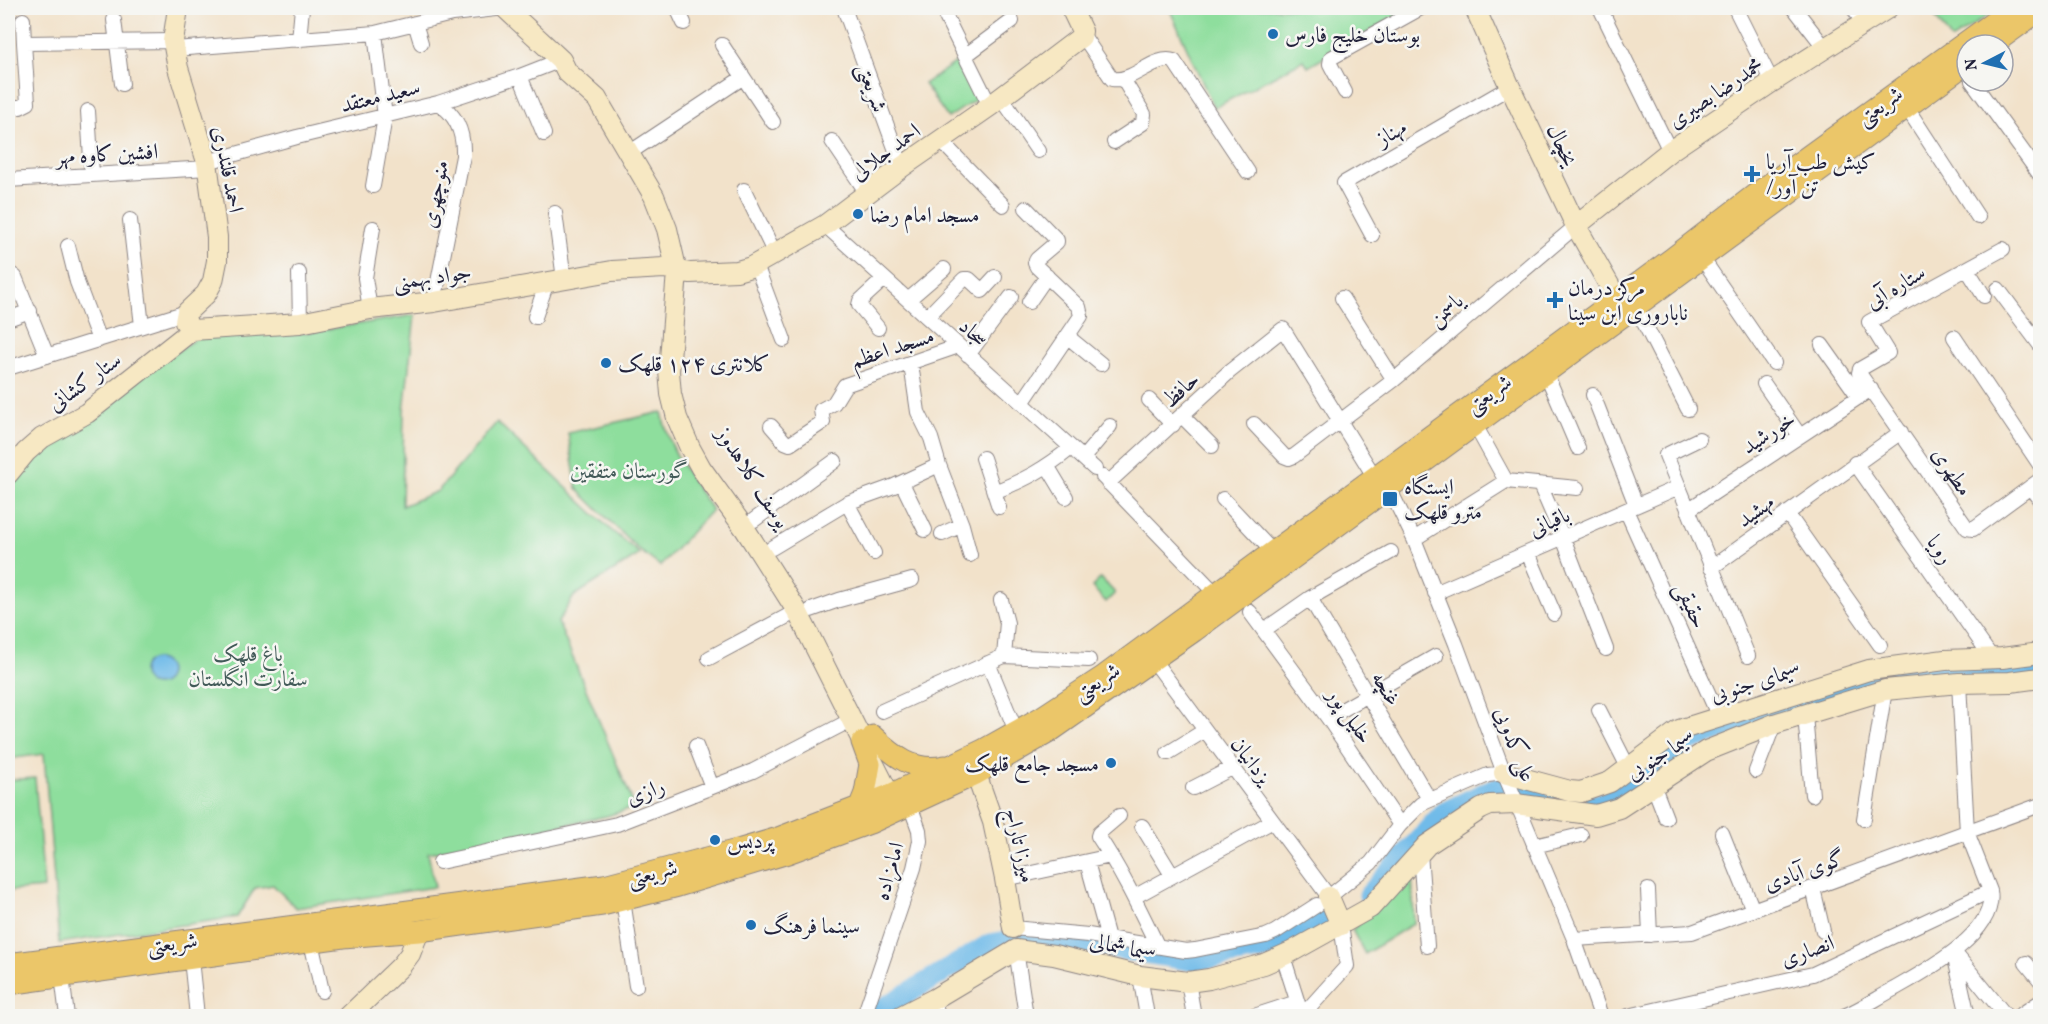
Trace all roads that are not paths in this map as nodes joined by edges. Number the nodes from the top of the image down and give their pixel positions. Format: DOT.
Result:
graph roads {
  1 [pos="178,8"];
  2 [pos="302,8"];
  3 [pos="505,8"];
  4 [pos="677,8"];
  5 [pos="844,8"];
  6 [pos="1421,8"];
  7 [pos="1475,8"];
  8 [pos="1600,8"];
  9 [pos="1735,8"];
  10 [pos="1794,8"];
  11 [pos="1888,8"];
  12 [pos="2013,8"];
  13 [pos="2040,10"];
  14 [pos="451,11"];
  15 [pos="943,11"];
  16 [pos="1858,15"];
  17 [pos="23,20"];
  18 [pos="114,20"];
  19 [pos="1012,21"];
  20 [pos="1077,22"];
  21 [pos="415,23"];
  22 [pos="684,23"];
  23 [pos="375,33"];
  24 [pos="2008,33"];
  25 [pos="299,40"];
  26 [pos="117,42"];
  27 [pos="24,43"];
  28 [pos="421,43"];
  29 [pos="174,45"];
  30 [pos="722,45"];
  31 [pos="1825,48"];
  32 [pos="965,56"];
  33 [pos="561,60"];
  34 [pos="520,76"];
  35 [pos="742,78"];
  36 [pos="1123,79"];
  37 [pos="1955,79"];
  38 [pos="1772,82"];
  39 [pos="122,84"];
  40 [pos="1510,87"];
  41 [pos="1345,92"];
  42 [pos="1982,93"];
  43 [pos="995,101"];
  44 [pos="438,103"];
  45 [pos="8,107"];
  46 [pos="1907,108"];
  47 [pos="88,111"];
  48 [pos="385,117"];
  49 [pos="773,122"];
  50 [pos="544,134"];
  51 [pos="939,140"];
  52 [pos="832,141"];
  53 [pos="1114,142"];
  54 [pos="634,149"];
  55 [pos="1038,151"];
  56 [pos="1670,151"];
  57 [pos="208,165"];
  58 [pos="902,167"];
  59 [pos="1248,172"];
  60 [pos="92,175"];
  61 [pos="2040,175"];
  62 [pos="8,180"];
  63 [pos="373,186"];
  64 [pos="744,190"];
  65 [pos="867,193"];
  66 [pos="1003,205"];
  67 [pos="1026,208"];
  68 [pos="555,213"];
  69 [pos="1978,217"];
  70 [pos="130,220"];
  71 [pos="825,225"];
  72 [pos="1575,226"];
  73 [pos="373,228"];
  74 [pos="1372,235"];
  75 [pos="68,246"];
  76 [pos="2003,249"];
  77 [pos="775,254"];
  78 [pos="1702,258"];
  79 [pos="756,265"];
  80 [pos="944,269"];
  81 [pos="1967,269"];
  82 [pos="8,272"];
  83 [pos="683,272"];
  84 [pos="299,273"];
  85 [pos="1047,276"];
  86 [pos="995,277"];
  87 [pos="884,279"];
  88 [pos="556,280"];
  89 [pos="1998,289"];
  90 [pos="1984,296"];
  91 [pos="1011,297"];
  92 [pos="1342,298"];
  93 [pos="908,300"];
  94 [pos="434,302"];
  95 [pos="1029,302"];
  96 [pos="1627,306"];
  97 [pos="370,309"];
  98 [pos="30,311"];
  99 [pos="536,317"];
  100 [pos="927,317"];
  101 [pos="8,319"];
  102 [pos="190,321"];
  103 [pos="300,323"];
  104 [pos="141,326"];
  105 [pos="878,328"];
  106 [pos="1283,329"];
  107 [pos="1068,337"];
  108 [pos="1954,337"];
  109 [pos="99,340"];
  110 [pos="784,340"];
  111 [pos="1822,345"];
  112 [pos="2040,345"];
  113 [pos="964,351"];
  114 [pos="47,356"];
  115 [pos="1774,363"];
  116 [pos="911,364"];
  117 [pos="1101,364"];
  118 [pos="8,368"];
  119 [pos="1546,373"];
  120 [pos="1859,373"];
  121 [pos="1394,380"];
  122 [pos="1764,384"];
  123 [pos="1871,389"];
  124 [pos="1593,395"];
  125 [pos="1859,397"];
  126 [pos="1149,400"];
  127 [pos="1022,403"];
  128 [pos="1688,409"];
  129 [pos="1177,420"];
  130 [pos="1340,422"];
  131 [pos="1254,424"];
  132 [pos="1475,425"];
  133 [pos="771,426"];
  134 [pos="1110,426"];
  135 [pos="1901,432"];
  136 [pos="1800,436"];
  137 [pos="1699,439"];
  138 [pos="1212,446"];
  139 [pos="1071,448"];
  140 [pos="1578,448"];
  141 [pos="983,458"];
  142 [pos="1083,458"];
  143 [pos="835,460"];
  144 [pos="1855,463"];
  145 [pos="939,465"];
  146 [pos="2040,465"];
  147 [pos="1048,467"];
  148 [pos="8,474"];
  149 [pos="1102,476"];
  150 [pos="1506,481"];
  151 [pos="1381,482"];
  152 [pos="902,483"];
  153 [pos="2035,483"];
  154 [pos="1540,485"];
  155 [pos="1679,487"];
  156 [pos="1577,488"];
  157 [pos="994,492"];
  158 [pos="1066,497"];
  159 [pos="1223,499"];
  160 [pos="2040,500"];
  161 [pos="847,503"];
  162 [pos="999,507"];
  163 [pos="1631,508"];
  164 [pos="1688,510"];
  165 [pos="1787,513"];
  166 [pos="754,520"];
  167 [pos="962,525"];
  168 [pos="925,530"];
  169 [pos="942,534"];
  170 [pos="1563,538"];
  171 [pos="1414,539"];
  172 [pos="772,548"];
  173 [pos="1272,551"];
  174 [pos="1391,552"];
  175 [pos="874,553"];
  176 [pos="1528,553"];
  177 [pos="970,555"];
  178 [pos="1711,568"];
  179 [pos="912,580"];
  180 [pos="1435,593"];
  181 [pos="1216,594"];
  182 [pos="1310,598"];
  183 [pos="1001,600"];
  184 [pos="804,611"];
  185 [pos="1250,612"];
  186 [pos="1554,614"];
  187 [pos="1264,630"];
  188 [pos="1880,645"];
  189 [pos="1605,649"];
  190 [pos="2040,653"];
  191 [pos="1148,654"];
  192 [pos="1004,656"];
  193 [pos="1436,656"];
  194 [pos="1748,656"];
  195 [pos="708,658"];
  196 [pos="1992,658"];
  197 [pos="1089,660"];
  198 [pos="988,663"];
  199 [pos="2040,678"];
  200 [pos="1959,683"];
  201 [pos="1885,690"];
  202 [pos="1367,696"];
  203 [pos="1599,710"];
  204 [pos="882,711"];
  205 [pos="1805,715"];
  206 [pos="1719,717"];
  207 [pos="1328,718"];
  208 [pos="851,720"];
  209 [pos="1773,724"];
  210 [pos="1016,731"];
  211 [pos="1204,731"];
  212 [pos="867,739"];
  213 [pos="696,746"];
  214 [pos="1168,753"];
  215 [pos="955,764"];
  216 [pos="1232,768"];
  217 [pos="1629,770"];
  218 [pos="1756,771"];
  219 [pos="1504,773"];
  220 [pos="976,774"];
  221 [pos="712,787"];
  222 [pos="1653,787"];
  223 [pos="1193,788"];
  224 [pos="1812,795"];
  225 [pos="1429,799"];
  226 [pos="900,800"];
  227 [pos="1516,804"];
  228 [pos="2040,805"];
  229 [pos="859,808"];
  230 [pos="1119,816"];
  231 [pos="1666,818"];
  232 [pos="1864,819"];
  233 [pos="1271,822"];
  234 [pos="1400,825"];
  235 [pos="1142,826"];
  236 [pos="1967,832"];
  237 [pos="1722,833"];
  238 [pos="1581,835"];
  239 [pos="1534,846"];
  240 [pos="1420,853"];
  241 [pos="1111,856"];
  242 [pos="440,862"];
  243 [pos="1087,862"];
  244 [pos="1172,875"];
  245 [pos="1005,879"];
  246 [pos="1813,888"];
  247 [pos="1648,890"];
  248 [pos="1990,891"];
  249 [pos="1134,897"];
  250 [pos="1327,898"];
  251 [pos="623,900"];
  252 [pos="1753,910"];
  253 [pos="421,921"];
  254 [pos="1341,925"];
  255 [pos="1013,927"];
  256 [pos="1824,931"];
  257 [pos="1650,935"];
  258 [pos="1108,938"];
  259 [pos="1574,939"];
  260 [pos="311,942"];
  261 [pos="1156,945"];
  262 [pos="1427,946"];
  263 [pos="1016,950"];
  264 [pos="1954,952"];
  265 [pos="1283,956"];
  266 [pos="191,958"];
  267 [pos="2026,963"];
  268 [pos="8,964"];
  269 [pos="62,976"];
  270 [pos="1140,976"];
  271 [pos="2040,980"];
  272 [pos="1188,982"];
  273 [pos="8,984"];
  274 [pos="636,986"];
  275 [pos="322,991"];
  276 [pos="1297,1002"];
  277 [pos="2040,1002"];
  278 [pos="936,1008"];
  279 [pos="1302,1016"];
  280 [pos="1848,1016"];
  281 [pos="67,1017"];
  282 [pos="197,1017"];
  283 [pos="349,1017"];
  284 [pos="864,1017"];
  285 [pos="902,1017"];
  286 [pos="1026,1017"];
  287 [pos="1147,1017"];
  288 [pos="1194,1017"];
  289 [pos="1254,1017"];
  290 [pos="1602,1017"];
  291 [pos="1628,1017"];
  292 [pos="1968,1017"];
  293 [pos="2006,1017"];
  294 [pos="2019,1017"];
  1 -- 29 [label="street, احمد قلندری"];
  2 -- 25 [label="street"];
  3 -- 14 [label="street"];
  3 -- 33 [label="street, یوسف کلاهدوز"];
  4 -- 22 [label="street"];
  5 -- 58 [label="street, شریعتی"];
  6 -- 41 [label="street"];
  7 -- 40 [label="street, یخچال"];
  8 -- 56 [label="street"];
  9 -- 38 [label="street"];
  10 -- 31 [label="street"];
  11 -- 16 [label="street, محمدرضا بصیری"];
  12 -- 96 [label="main road, شریعتی"];
  13 -- 24 [label="main road"];
  14 -- 21 [label="street"];
  15 -- 32 [label="street"];
  16 -- 31 [label="street, محمدرضا بصیری"];
  17 -- 27 [label="street"];
  18 -- 26 [label="street"];
  19 -- 32 [label="street"];
  20 -- 36 [label="street"];
  20 -- 43 [label="street, احمد جلالی"];
  21 -- 23 [label="street"];
  21 -- 28 [label="street"];
  23 -- 25 [label="street"];
  23 -- 48 [label="street"];
  25 -- 29 [label="street"];
  26 -- 27 [label="street"];
  26 -- 29 [label="street"];
  26 -- 39 [label="street"];
  27 -- 45 [label="street"];
  29 -- 57 [label="street, احمد قلندری"];
  30 -- 35 [label="street"];
  31 -- 38 [label="street, محمدرضا بصیری"];
  32 -- 43 [label="street"];
  33 -- 34 [label="street, سعید معتقد"];
  33 -- 54 [label="street, یوسف کلاهدوز"];
  34 -- 44 [label="street, سعید معتقد"];
  34 -- 50 [label="street"];
  35 -- 49 [label="street"];
  35 -- 54 [label="street"];
  36 -- 53 [label="street"];
  36 -- 59 [label="street"];
  37 -- 46 [label="main road, شریعتی"];
  38 -- 56 [label="street, محمدرضا بصیری"];
  40 -- 72 [label="street, یخچال"];
  40 -- 74 [label="street, مهناز"];
  42 -- 61 [label="street"];
  43 -- 51 [label="street, احمد جلالی"];
  43 -- 55 [label="street"];
  44 -- 48 [label="street, سعید معتقد"];
  44 -- 94 [label="street, منوچهری"];
  46 -- 69 [label="street"];
  46 -- 78 [label="main road, شریعتی"];
  47 -- 60 [label="street"];
  48 -- 57 [label="street, سعید معتقد"];
  48 -- 63 [label="street"];
  51 -- 58 [label="street, احمد جلالی"];
  51 -- 66 [label="street"];
  52 -- 65 [label="street"];
  54 -- 83 [label="street, یوسف کلاهدوز"];
  56 -- 72 [label="street, محمدرضا بصیری"];
  57 -- 60 [label="street, افشین کاوه مهر"];
  57 -- 102 [label="street, احمد قلندری"];
  58 -- 65 [label="street, احمد جلالی"];
  60 -- 62 [label="street, افشین کاوه مهر"];
  64 -- 77 [label="street"];
  65 -- 71 [label="street, احمد جلالی"];
  67 -- 85 [label="street"];
  68 -- 88 [label="street"];
  70 -- 104 [label="street"];
  71 -- 77 [label="street, احمد جلالی"];
  71 -- 87 [label="street, سجاد"];
  72 -- 96 [label="street, یخچال"];
  72 -- 121 [label="street, یاسمن"];
  73 -- 97 [label="street"];
  75 -- 109 [label="street"];
  76 -- 81 [label="street, ستاره آبی"];
  77 -- 79 [label="street, احمد جلالی"];
  78 -- 96 [label="main road, شریعتی"];
  78 -- 115 [label="street"];
  79 -- 83 [label="street, احمد جلالی"];
  79 -- 110 [label="street"];
  80 -- 93 [label="street"];
  81 -- 90 [label="street"];
  81 -- 120 [label="street, ستاره آبی"];
  82 -- 98 [label="street"];
  83 -- 88 [label="street, جواد بهمنی"];
  83 -- 166 [label="street, یوسف کلاهدوز"];
  83 -- 184 [label="street, یوسف کلاهدوز"];
  84 -- 103 [label="street"];
  85 -- 95 [label="street"];
  85 -- 107 [label="street"];
  86 -- 100 [label="street"];
  87 -- 93 [label="street, سجاد"];
  87 -- 105 [label="street"];
  88 -- 94 [label="street, جواد بهمنی"];
  88 -- 99 [label="street"];
  89 -- 112 [label="street"];
  91 -- 113 [label="street"];
  92 -- 121 [label="street"];
  93 -- 100 [label="street, سجاد"];
  94 -- 97 [label="street, جواد بهمنی"];
  96 -- 119 [label="main road, شریعتی"];
  96 -- 128 [label="street"];
  96 -- 151 [label="main road, شریعتی"];
  97 -- 103 [label="street, جواد بهمنی"];
  98 -- 101 [label="street"];
  98 -- 114 [label="street"];
  100 -- 113 [label="street, سجاد"];
  102 -- 103 [label="street, جواد بهمنی"];
  102 -- 104 [label="street"];
  102 -- 148 [label="street, ستار کشانی"];
  104 -- 109 [label="street"];
  106 -- 129 [label="street, حافظ"];
  106 -- 130 [label="street, علی کدویی"];
  107 -- 117 [label="street"];
  107 -- 127 [label="street"];
  108 -- 146 [label="street"];
  109 -- 114 [label="street"];
  111 -- 125 [label="street"];
  113 -- 116 [label="street, مسجد اعظم"];
  113 -- 127 [label="street, سجاد"];
  114 -- 118 [label="street"];
  116 -- 133 [label="street, مسجد اعظم"];
  116 -- 145 [label="street"];
  119 -- 132 [label="main road, شریعتی"];
  119 -- 140 [label="street"];
  120 -- 123 [label="street, مطهری"];
  121 -- 130 [label="street, یاسمن"];
  122 -- 136 [label="street"];
  123 -- 125 [label="street, خورشید"];
  123 -- 135 [label="street, مطهری"];
  124 -- 163 [label="street, حقیقی"];
  125 -- 136 [label="street, خورشید"];
  126 -- 129 [label="street"];
  127 -- 139 [label="street, سجاد"];
  129 -- 138 [label="street"];
  129 -- 149 [label="street, حافظ"];
  130 -- 131 [label="street, یاسمن"];
  130 -- 151 [label="street, علی کدویی"];
  132 -- 150 [label="street"];
  132 -- 151 [label="main road, شریعتی"];
  134 -- 142 [label="street"];
  135 -- 144 [label="street, مهشید"];
  135 -- 153 [label="street, مطهری"];
  136 -- 164 [label="street, خورشید"];
  137 -- 155 [label="street"];
  139 -- 142 [label="street, سجاد"];
  139 -- 147 [label="street"];
  141 -- 157 [label="street"];
  142 -- 149 [label="street, سجاد"];
  143 -- 166 [label="street"];
  144 -- 165 [label="street, مهشید"];
  144 -- 196 [label="street, رویا"];
  145 -- 152 [label="street"];
  145 -- 167 [label="street"];
  147 -- 157 [label="street"];
  147 -- 158 [label="street"];
  149 -- 181 [label="street, سجاد"];
  150 -- 154 [label="street"];
  150 -- 171 [label="street"];
  151 -- 171 [label="street, علی کدویی"];
  151 -- 173 [label="main road, شریعتی"];
  151 -- 191 [label="main road, شریعتی"];
  152 -- 161 [label="street"];
  152 -- 168 [label="street"];
  153 -- 160 [label="street, مطهری"];
  154 -- 156 [label="street"];
  154 -- 170 [label="street"];
  155 -- 163 [label="street, باقیانی"];
  155 -- 164 [label="street"];
  157 -- 162 [label="street"];
  159 -- 173 [label="street"];
  161 -- 172 [label="street"];
  161 -- 175 [label="street"];
  163 -- 170 [label="street, باقیانی"];
  163 -- 206 [label="street, حقیقی"];
  164 -- 178 [label="street"];
  165 -- 178 [label="street, مهشید"];
  165 -- 188 [label="street"];
  166 -- 172 [label="street, یوسف کلاهدوز"];
  167 -- 169 [label="street"];
  167 -- 177 [label="street"];
  170 -- 176 [label="street, باقیانی"];
  170 -- 189 [label="street"];
  171 -- 180 [label="street, علی کدویی"];
  172 -- 184 [label="street, یوسف کلاهدوز"];
  173 -- 181 [label="main road, شریعتی"];
  174 -- 182 [label="street"];
  176 -- 180 [label="street, باقیانی"];
  176 -- 186 [label="street"];
  178 -- 194 [label="street"];
  179 -- 184 [label="street"];
  180 -- 219 [label="street, علی کدویی"];
  181 -- 191 [label="main road, شریعتی"];
  182 -- 187 [label="street"];
  182 -- 202 [label="street, غنچه"];
  183 -- 192 [label="street"];
  184 -- 195 [label="street"];
  184 -- 208 [label="street, یوسف کلاهدوز"];
  184 -- 212 [label="street, یوسف کلاهدوز"];
  185 -- 187 [label="street, خلیل‌ پور"];
  187 -- 207 [label="street, خلیل‌ پور"];
  190 -- 196 [label="street, سیمای جنوبی"];
  191 -- 210 [label="main road, شریعتی"];
  191 -- 211 [label="street, یزدانیان"];
  191 -- 220 [label="main road, شریعتی"];
  192 -- 197 [label="street"];
  192 -- 198 [label="street"];
  193 -- 202 [label="street"];
  196 -- 206 [label="street, سیمای جنوبی"];
  198 -- 204 [label="street"];
  198 -- 210 [label="street"];
  199 -- 200 [label="street, سیما جنوبی"];
  200 -- 201 [label="street, سیما جنوبی"];
  200 -- 236 [label="street"];
  201 -- 205 [label="street, سیما جنوبی"];
  201 -- 232 [label="street"];
  202 -- 207 [label="street"];
  202 -- 225 [label="street, غنچه"];
  203 -- 217 [label="street"];
  205 -- 209 [label="street, سیما جنوبی"];
  205 -- 224 [label="street"];
  206 -- 217 [label="street, سیمای جنوبی"];
  207 -- 234 [label="street, خلیل‌ پور"];
  208 -- 212 [label="street, یوسف کلاهدوز"];
  208 -- 221 [label="street, رازی"];
  209 -- 218 [label="street"];
  209 -- 222 [label="street, سیما جنوبی"];
  210 -- 215 [label="main road, شریعتی"];
  211 -- 214 [label="street"];
  211 -- 216 [label="street, یزدانیان"];
  212 -- 215 [label="main road"];
  212 -- 226 [label="street, یوسف کلاهدوز"];
  212 -- 229 [label="main road"];
  213 -- 221 [label="street"];
  215 -- 226 [label="main road, شریعتی"];
  216 -- 223 [label="street"];
  216 -- 233 [label="street, یزدانیان"];
  217 -- 219 [label="street, سیمای جنوبی"];
  219 -- 225 [label="street, سیما شمالی"];
  219 -- 227 [label="street, علی کدویی"];
  220 -- 226 [label="main road, شریعتی"];
  220 -- 245 [label="street, میرزا تاراج"];
  221 -- 242 [label="street, رازی"];
  222 -- 227 [label="street, سیما جنوبی"];
  222 -- 231 [label="street"];
  225 -- 234 [label="street, سیما شمالی"];
  226 -- 229 [label="main road, شریعتی"];
  226 -- 251 [label="main road, شریعتی"];
  226 -- 284 [label="street, امامزاده"];
  227 -- 239 [label="street, علی کدویی"];
  227 -- 240 [label="street, سیما شمالی"];
  228 -- 236 [label="street, گوی آبادی"];
  229 -- 253 [label="main road, شریعتی"];
  230 -- 241 [label="street"];
  233 -- 244 [label="street"];
  233 -- 250 [label="street, یزدانیان"];
  234 -- 250 [label="street, سیما شمالی"];
  235 -- 244 [label="street"];
  236 -- 246 [label="street, گوی آبادی"];
  236 -- 248 [label="street"];
  237 -- 252 [label="street"];
  238 -- 239 [label="street"];
  239 -- 259 [label="street, علی کدویی"];
  240 -- 254 [label="street, سیما شمالی"];
  240 -- 262 [label="street"];
  241 -- 243 [label="street"];
  241 -- 249 [label="street"];
  243 -- 245 [label="street"];
  243 -- 258 [label="street"];
  244 -- 249 [label="street"];
  245 -- 255 [label="street, میرزا تاراج"];
  246 -- 252 [label="street, گوی آبادی"];
  246 -- 256 [label="street"];
  247 -- 257 [label="street"];
  248 -- 264 [label="street"];
  248 -- 291 [label="street, انصاری"];
  249 -- 261 [label="street"];
  250 -- 254 [label="street"];
  250 -- 261 [label="street, سیما شمالی"];
  251 -- 253 [label="main road, شریعتی"];
  251 -- 274 [label="street"];
  252 -- 257 [label="street, گوی آبادی"];
  253 -- 260 [label="main road, شریعتی"];
  253 -- 268 [label="main road, شریعتی"];
  253 -- 283 [label="street"];
  254 -- 265 [label="street, سیما شمالی"];
  254 -- 279 [label="street"];
  255 -- 258 [label="street, سیما شمالی"];
  257 -- 259 [label="street, گوی آبادی"];
  258 -- 261 [label="street, سیما شمالی"];
  259 -- 290 [label="street, علی کدویی"];
  260 -- 266 [label="main road, شریعتی"];
  260 -- 275 [label="street"];
  263 -- 270 [label="street, سیما شمالی"];
  263 -- 278 [label="street"];
  263 -- 286 [label="street"];
  264 -- 280 [label="street"];
  264 -- 292 [label="street"];
  264 -- 293 [label="street"];
  265 -- 272 [label="street, سیما شمالی"];
  265 -- 276 [label="street"];
  266 -- 269 [label="main road, شریعتی"];
  266 -- 282 [label="street"];
  267 -- 271 [label="street"];
  269 -- 273 [label="main road, شریعتی"];
  269 -- 281 [label="street"];
  270 -- 272 [label="street, سیما شمالی"];
  270 -- 287 [label="street"];
  272 -- 288 [label="street"];
  276 -- 279 [label="street"];
  276 -- 289 [label="street"];
  277 -- 294 [label="street"];
  278 -- 285 [label="street"];
}
